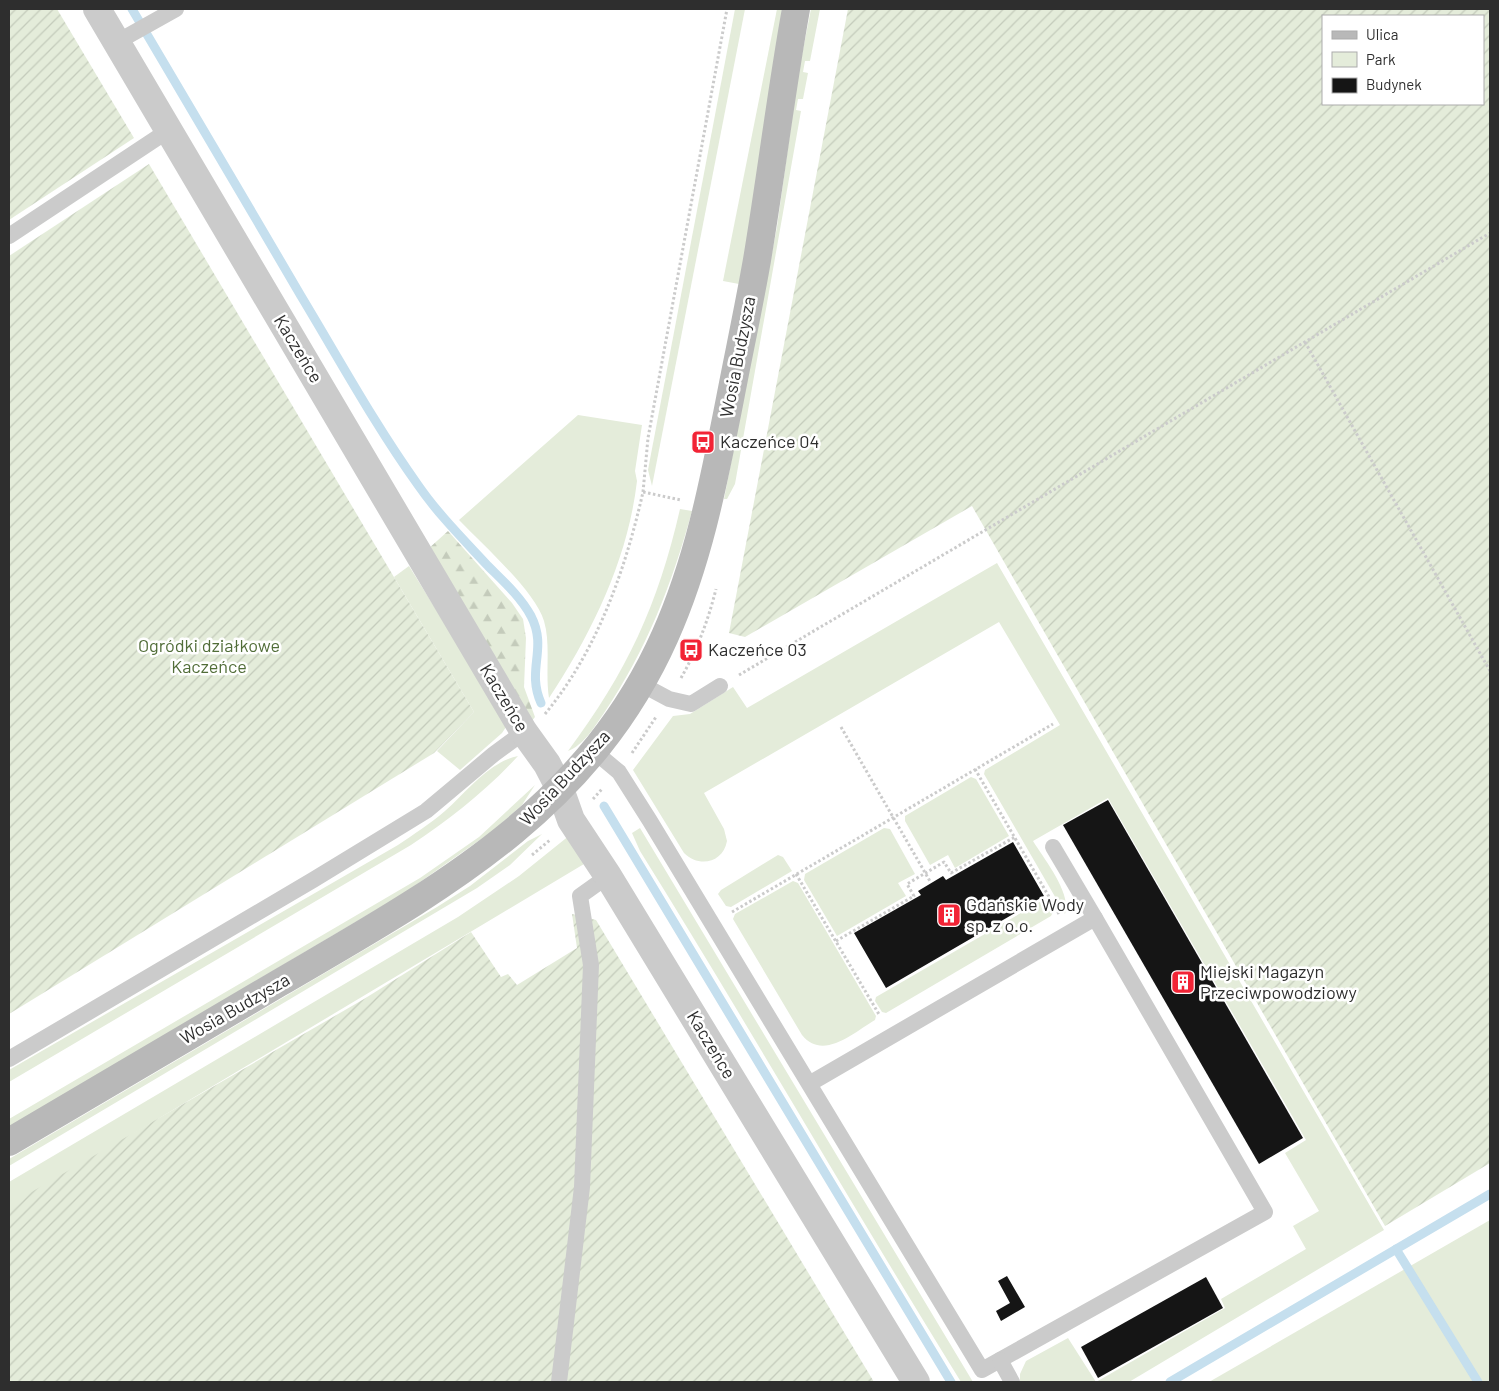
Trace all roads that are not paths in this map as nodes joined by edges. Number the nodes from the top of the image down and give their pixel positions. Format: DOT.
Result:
graph roads {
  1 [pos="98,9"];
  2 [pos="176,9"];
  3 [pos="796,9"];
  4 [pos="123,39"];
  5 [pos="169,130"];
  6 [pos="9,236"];
  7 [pos="641,684"];
  8 [pos="720,686"];
  9 [pos="524,732"];
  10 [pos="595,752"];
  11 [pos="560,789"];
  12 [pos="1054,847"];
  13 [pos="608,876"];
  14 [pos="1095,918"];
  15 [pos="9,1059"];
  16 [pos="809,1084"];
  17 [pos="9,1142"];
  18 [pos="1000,1360"];
  19 [pos="560,1382"];
  20 [pos="916,1382"];
  21 [pos="1012,1382"];
  1 -- 4 [label="street, Kaczeńce"];
  2 -- 4 [label="lane"];
  3 -- 7 [label="street, Wosia Budzysza"];
  4 -- 5 [label="street, Kaczeńce"];
  5 -- 6 [label="lane"];
  5 -- 9 [label="street, Kaczeńce"];
  7 -- 8 [label="lane"];
  7 -- 10 [label="street, Wosia Budzysza"];
  9 -- 11 [label="street, Kaczeńce"];
  9 -- 15 [label="lane"];
  10 -- 11 [label="street, Wosia Budzysza"];
  10 -- 16 [label="lane"];
  11 -- 13 [label="street, Kaczeńce"];
  11 -- 17 [label="street, Wosia Budzysza"];
  12 -- 14 [label="lane"];
  13 -- 19 [label="lane"];
  13 -- 20 [label="street, Kaczeńce"];
  14 -- 16 [label="lane"];
  14 -- 18 [label="lane"];
  16 -- 18 [label="lane"];
  18 -- 21 [label="lane"];
}
